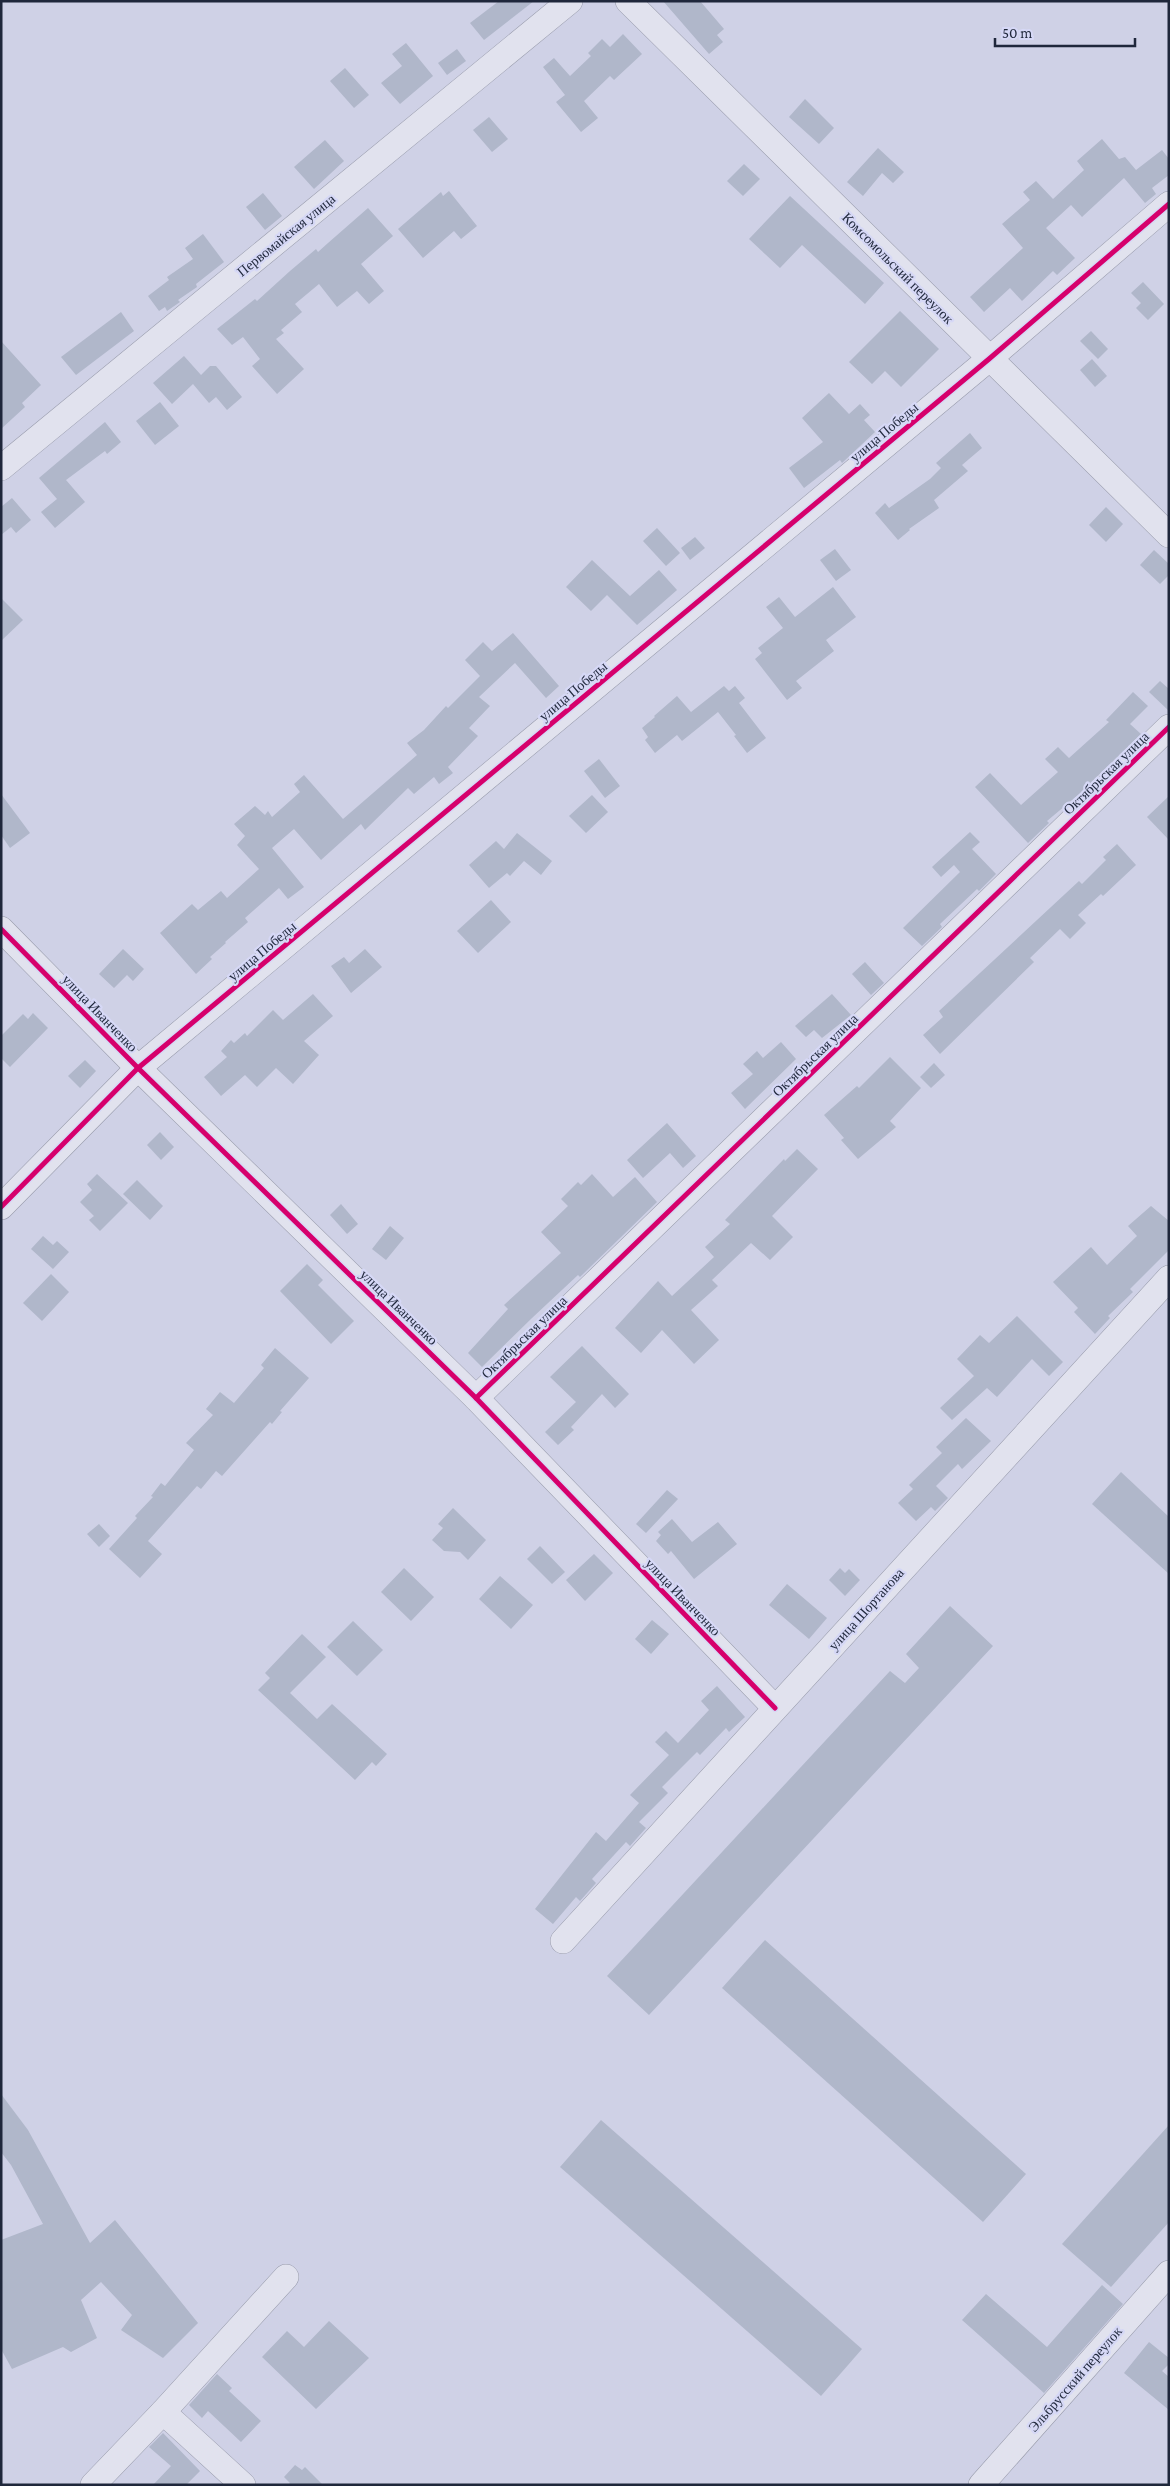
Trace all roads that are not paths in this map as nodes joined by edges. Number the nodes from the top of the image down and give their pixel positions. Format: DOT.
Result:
graph roads {
  1 [pos="570,1"];
  2 [pos="628,1"];
  3 [pos="1169,204"];
  4 [pos="989,359"];
  5 [pos="1,468"];
  6 [pos="1169,534"];
  7 [pos="1169,727"];
  8 [pos="1,928"];
  9 [pos="138,1068"];
  10 [pos="1,1207"];
  11 [pos="1169,1278"];
  12 [pos="476,1398"];
  13 [pos="776,1708"];
  14 [pos="563,1941"];
  15 [pos="1169,2272"];
  16 [pos="286,2276"];
  17 [pos="163,2412"];
  18 [pos="93,2485"];
  19 [pos="243,2485"];
  20 [pos="982,2485"];
  1 -- 5 [label="street, Первомайская улица"];
  2 -- 4 [label="street, Комсомольский переулок"];
  3 -- 4 [label="street, улица Победы"];
  4 -- 6 [label="street, Комсомольский переулок"];
  4 -- 9 [label="street, улица Победы"];
  7 -- 12 [label="street, Октябрьская улица"];
  8 -- 9 [label="street, улица Иванченко"];
  9 -- 10 [label="street, улица Победы"];
  9 -- 12 [label="street, улица Иванченко"];
  11 -- 13 [label="street, улица Шортанова"];
  12 -- 13 [label="street, улица Иванченко"];
  13 -- 14 [label="street, улица Шортанова"];
  15 -- 20 [label="street, Эльбрусский переулок"];
  16 -- 17 [label="street"];
  17 -- 18 [label="street"];
  17 -- 19 [label="street"];
}
